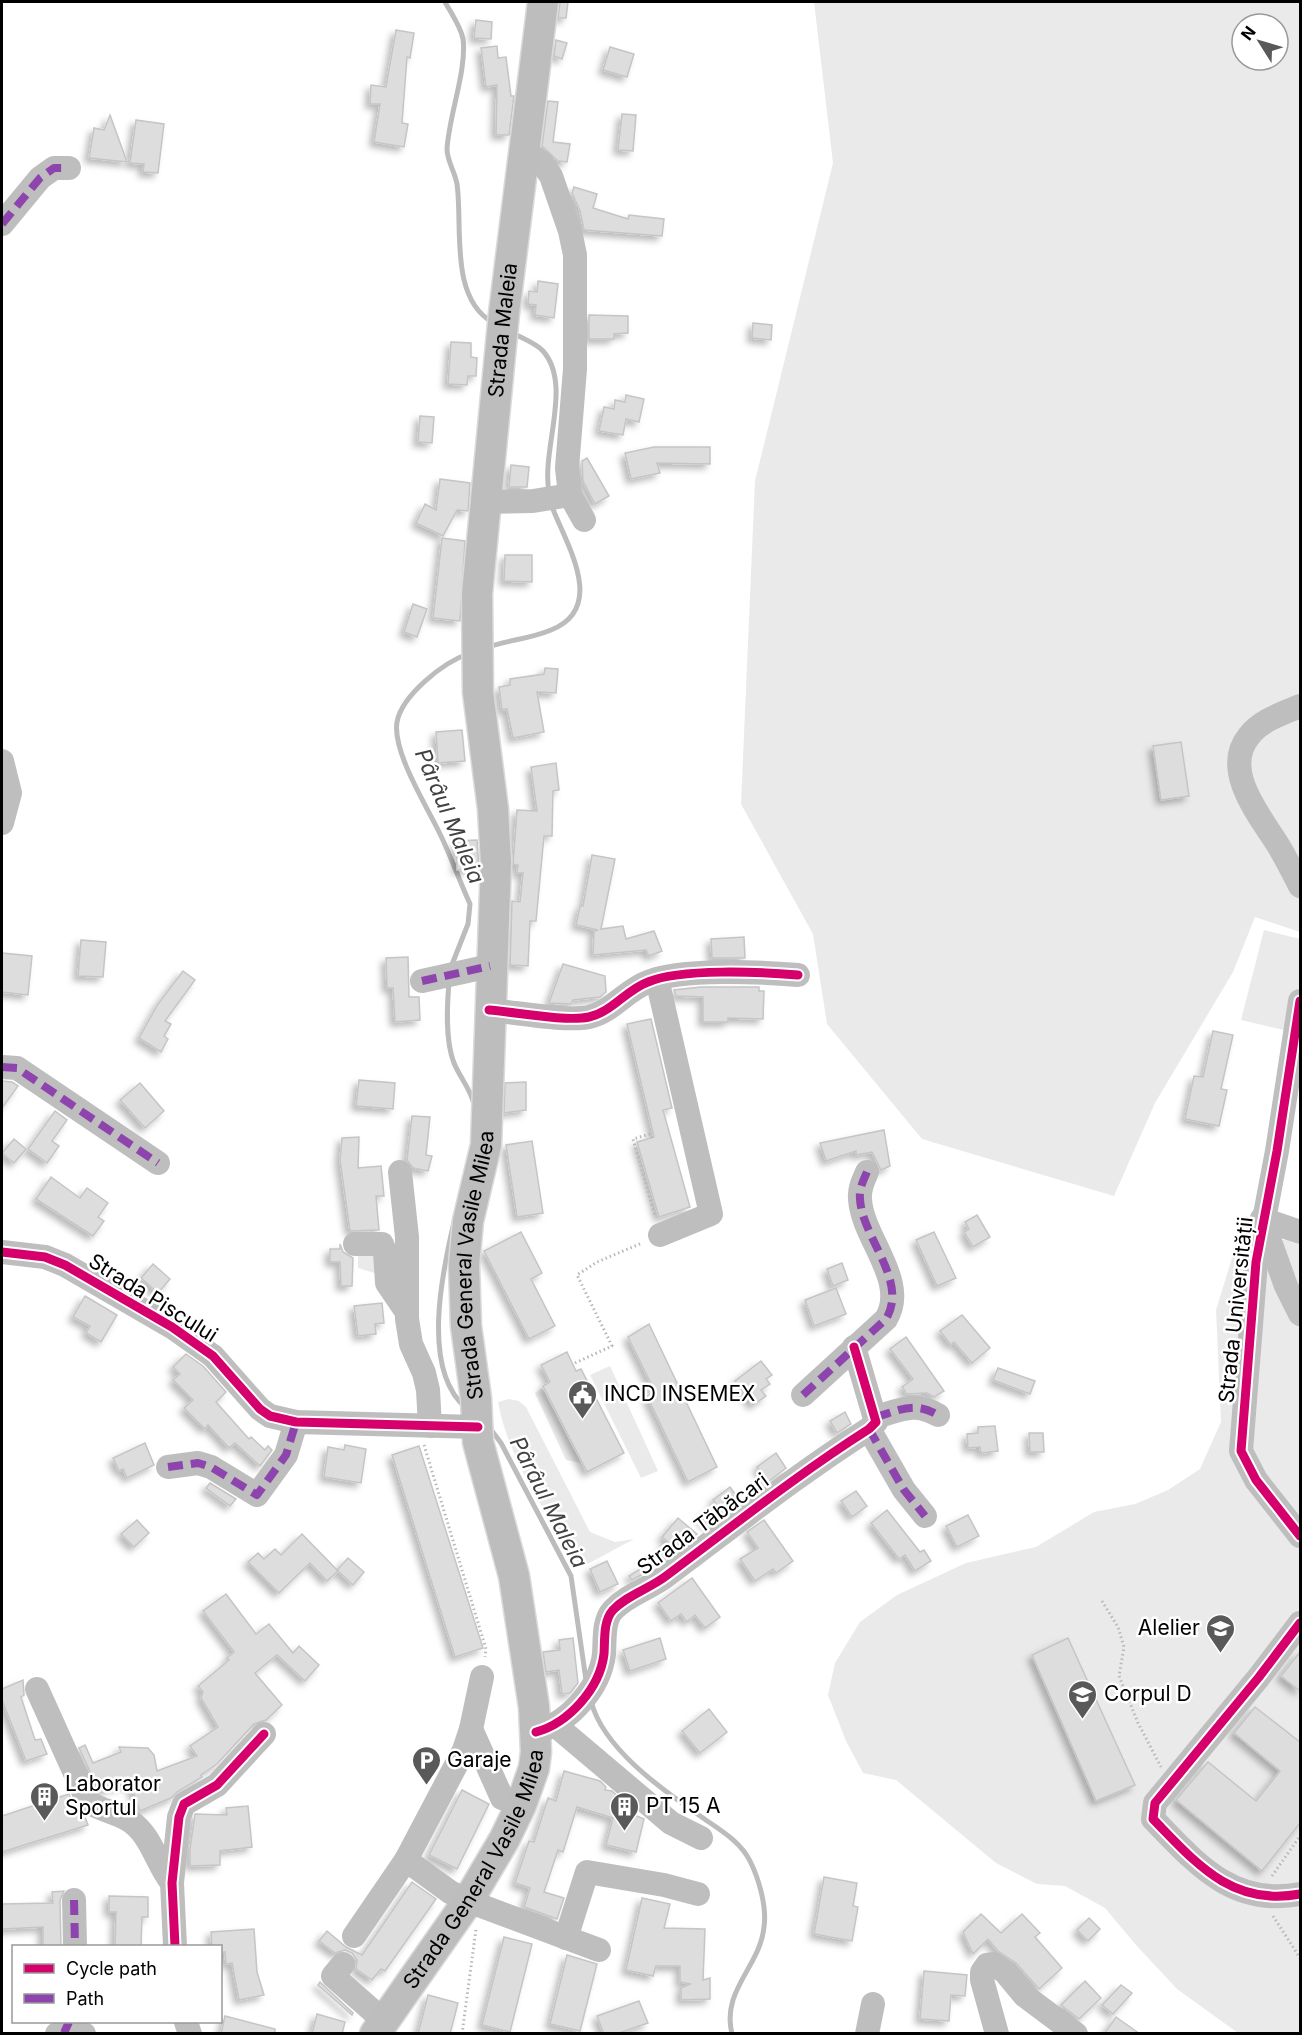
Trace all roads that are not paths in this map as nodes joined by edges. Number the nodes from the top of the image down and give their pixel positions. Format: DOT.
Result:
graph roads {
  1 [pos="543,2"];
  2 [pos="523,150"];
  3 [pos="69,168"];
  4 [pos="2,224"];
  5 [pos="565,496"];
  6 [pos="485,502"];
  7 [pos="584,520"];
  8 [pos="477,661"];
  9 [pos="1300,706"];
  10 [pos="2,761"];
  11 [pos="2,823"];
  12 [pos="1300,886"];
  13 [pos="490,966"];
  14 [pos="798,975"];
  15 [pos="440,978"];
  16 [pos="657,979"];
  17 [pos="1300,1001"];
  18 [pos="489,1010"];
  19 [pos="2,1067"];
  20 [pos="158,1163"];
  21 [pos="400,1172"];
  22 [pos="867,1172"];
  23 [pos="1262,1219"];
  24 [pos="1300,1232"];
  25 [pos="660,1235"];
  26 [pos="355,1244"];
  27 [pos="2,1252"];
  28 [pos="406,1311"];
  29 [pos="1300,1314"];
  30 [pos="854,1347"];
  31 [pos="802,1395"];
  32 [pos="938,1415"];
  33 [pos="296,1422"];
  34 [pos="872,1423"];
  35 [pos="430,1426"];
  36 [pos="478,1427"];
  37 [pos="168,1467"];
  38 [pos="925,1516"];
  39 [pos="1300,1536"];
  40 [pos="1300,1623"];
  41 [pos="482,1677"];
  42 [pos="37,1689"];
  43 [pos="471,1729"];
  44 [pos="546,1729"];
  45 [pos="264,1734"];
  46 [pos="521,1805"];
  47 [pos="701,1838"];
  48 [pos="406,1860"];
  49 [pos="172,1883"];
  50 [pos="698,1894"];
  51 [pos="1300,1894"];
  52 [pos="74,1900"];
  53 [pos="468,1901"];
  54 [pos="354,1936"];
  55 [pos="566,1938"];
  56 [pos="75,1945"];
  57 [pos="175,1945"];
  58 [pos="599,1950"];
  59 [pos="343,1964"];
  60 [pos="873,2004"];
  61 [pos="380,2027"];
  62 [pos="64,2033"];
  63 [pos="57,2034"];
  64 [pos="84,2034"];
  65 [pos="867,2034"];
  66 [pos="997,2034"];
  67 [pos="1076,2034"];
  1 -- 2 [label="main road, Strada Maleia"];
  2 -- 5 [label="street"];
  2 -- 6 [label="main road, Strada Maleia"];
  3 -- 4 [label="street"];
  5 -- 6 [label="street"];
  5 -- 7 [label="street"];
  6 -- 8 [label="main road, Strada Maleia"];
  8 -- 13 [label="main road, Strada General Vasile Milea"];
  9 -- 12 [label="street"];
  10 -- 11 [label="street"];
  13 -- 15 [label="street"];
  13 -- 18 [label="main road, Strada General Vasile Milea"];
  14 -- 16 [label="street"];
  16 -- 18 [label="street"];
  16 -- 25 [label="street"];
  17 -- 23 [label="street, Strada Universității"];
  18 -- 36 [label="main road, Strada General Vasile Milea"];
  19 -- 20 [label="street"];
  21 -- 28 [label="street"];
  22 -- 30 [label="street"];
  23 -- 24 [label="street, Strada Universității"];
  23 -- 29 [label="street, Strada Universității"];
  23 -- 39 [label="street, Strada Universității"];
  26 -- 28 [label="street"];
  27 -- 33 [label="street, Strada Piscului"];
  28 -- 35 [label="street"];
  30 -- 31 [label="street"];
  30 -- 34 [label="street"];
  32 -- 34 [label="street, Strada Tăbăcari"];
  33 -- 35 [label="street, Strada Piscului"];
  33 -- 37 [label="street"];
  34 -- 38 [label="street"];
  34 -- 44 [label="street, Strada Tăbăcari"];
  35 -- 36 [label="street, Strada Piscului"];
  36 -- 44 [label="main road, Strada General Vasile Milea"];
  40 -- 51 [label="street"];
  41 -- 43 [label="street"];
  42 -- 49 [label="street"];
  43 -- 46 [label="street"];
  43 -- 48 [label="street"];
  44 -- 46 [label="main road, Strada General Vasile Milea"];
  44 -- 47 [label="street"];
  45 -- 49 [label="street"];
  46 -- 53 [label="main road, Strada General Vasile Milea"];
  48 -- 53 [label="street"];
  48 -- 54 [label="street"];
  49 -- 57 [label="street"];
  50 -- 55 [label="street"];
  52 -- 56 [label="street"];
  53 -- 55 [label="street"];
  53 -- 61 [label="main road, Strada General Vasile Milea"];
  55 -- 58 [label="street"];
  59 -- 61 [label="street"];
  60 -- 65 [label="street"];
  62 -- 63 [label="street"];
  62 -- 64 [label="street"];
  66 -- 67 [label="street"];
}
